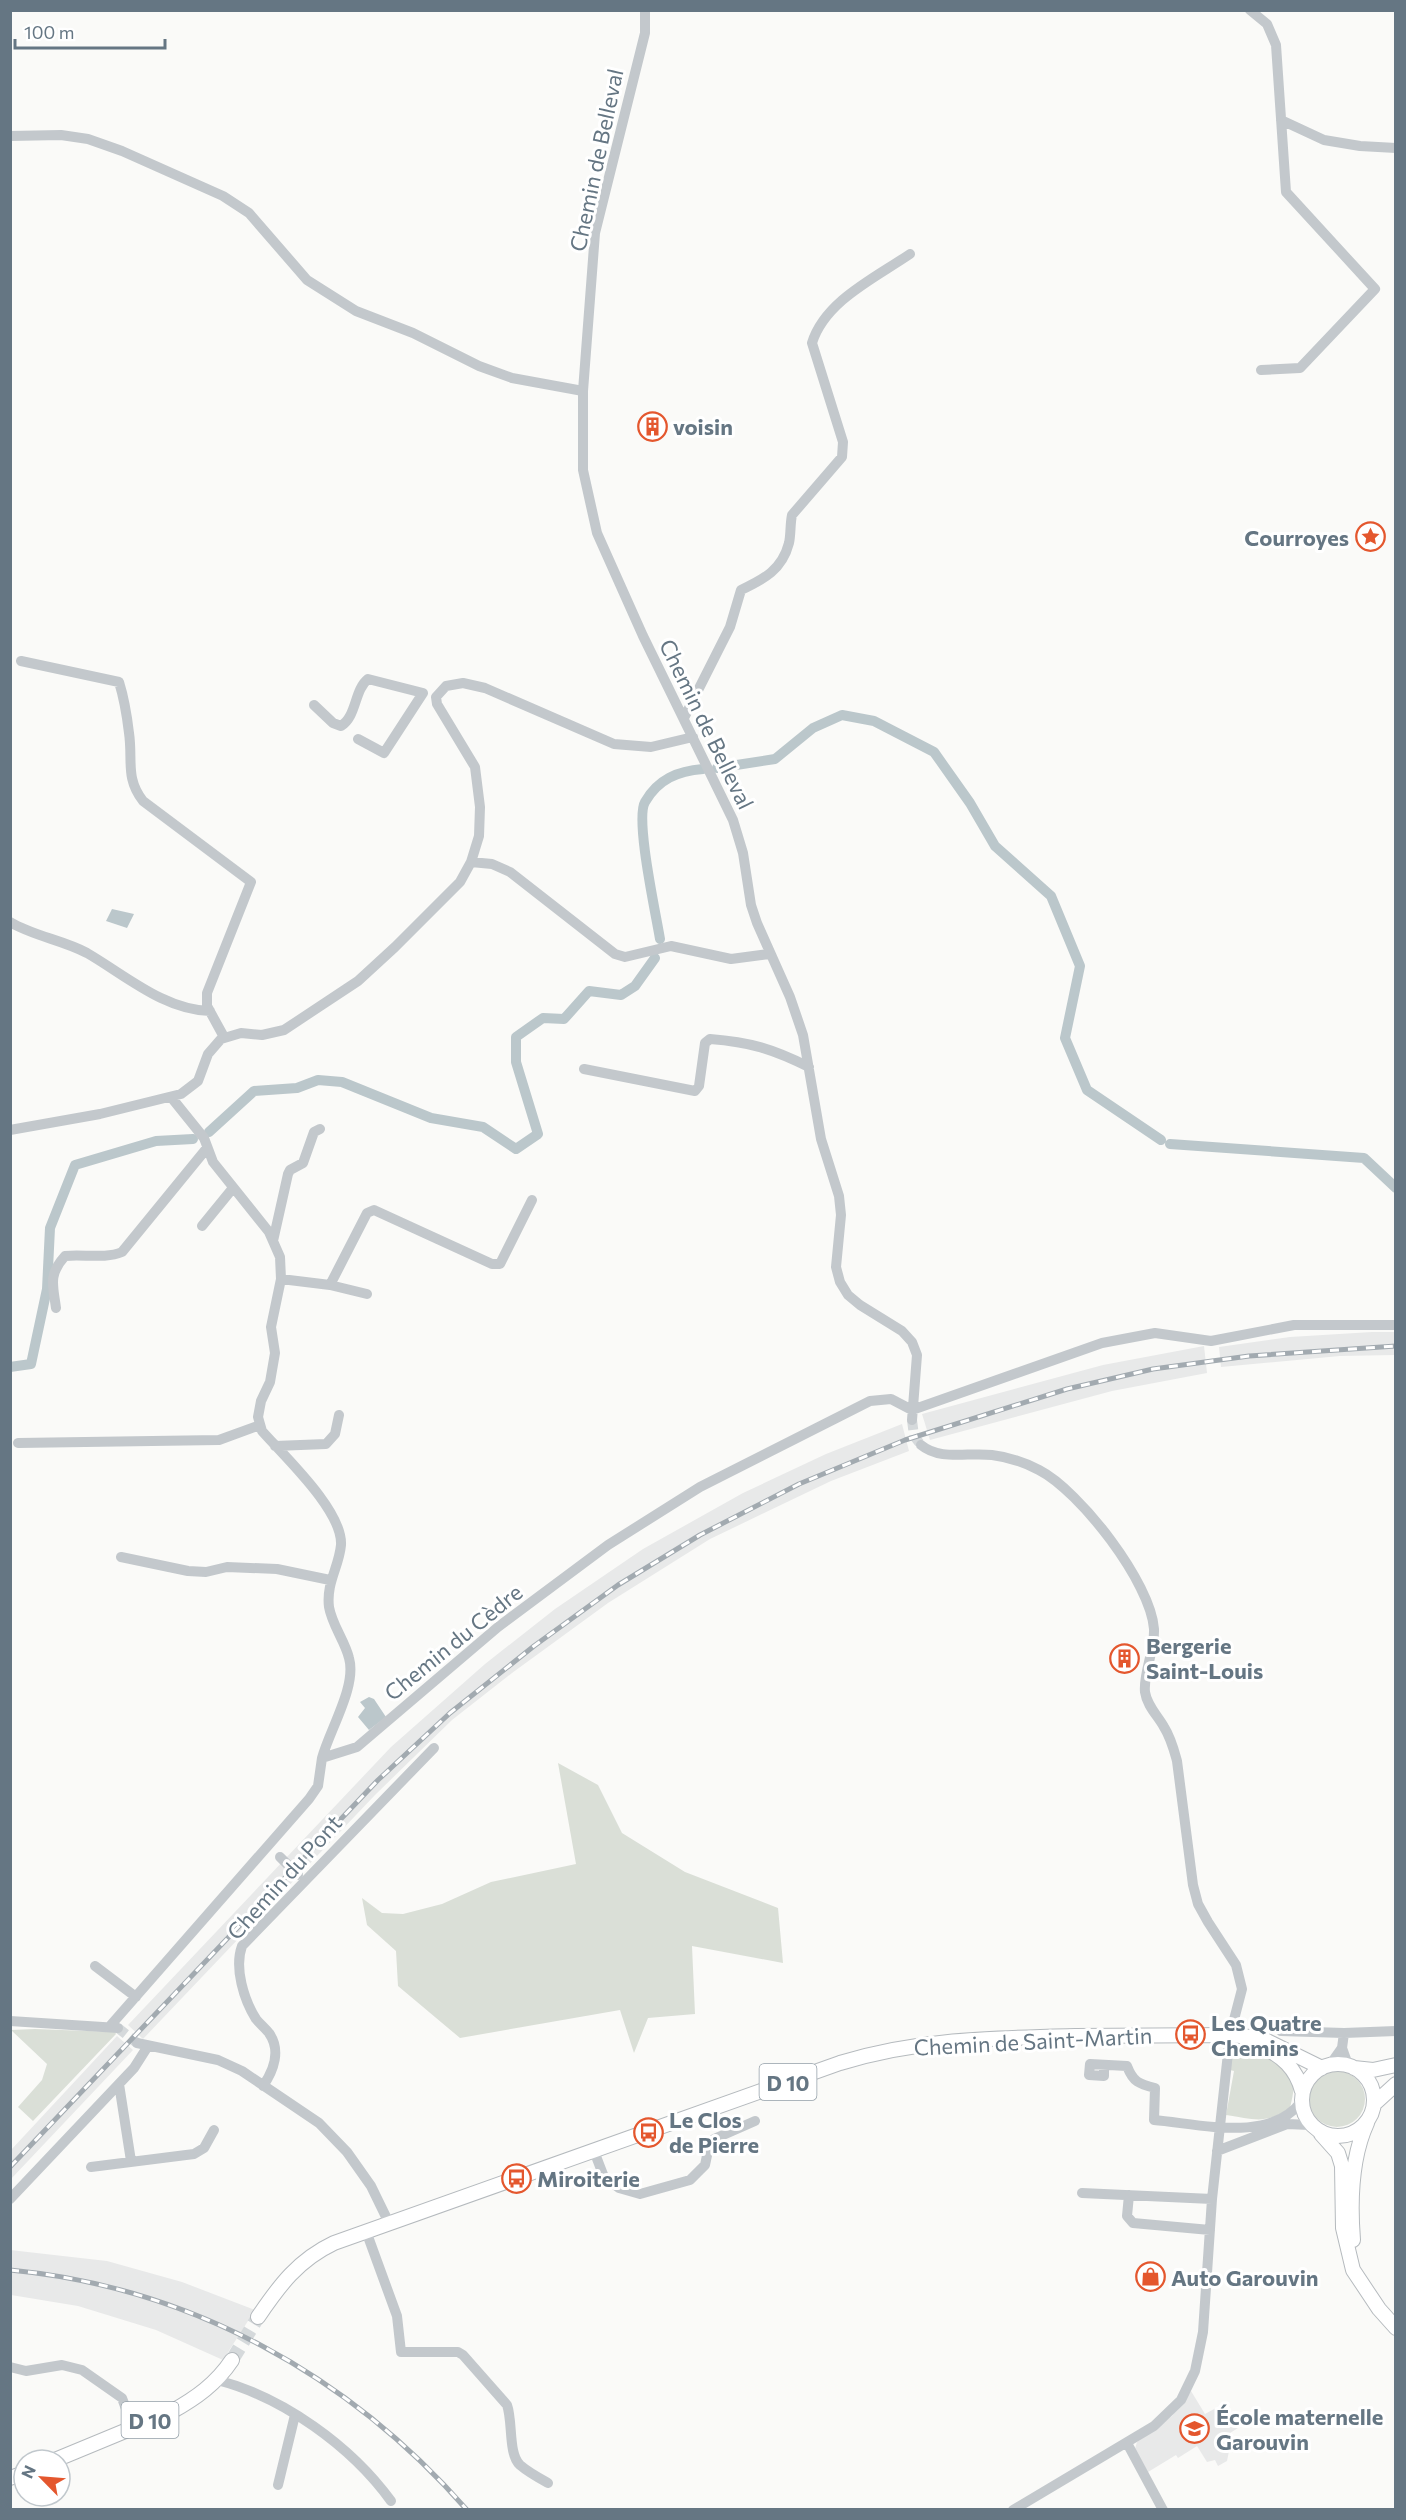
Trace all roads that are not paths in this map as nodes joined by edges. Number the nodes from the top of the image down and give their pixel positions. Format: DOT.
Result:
graph roads {
  1 [pos="645,10"];
  2 [pos="1250,10"];
  3 [pos="1281,120"];
  4 [pos="10,136"];
  5 [pos="1395,148"];
  6 [pos="909,254"];
  7 [pos="1262,370"];
  8 [pos="583,391"];
  9 [pos="21,661"];
  10 [pos="314,705"];
  11 [pos="684,718"];
  12 [pos="693,737"];
  13 [pos="358,739"];
  14 [pos="471,862"];
  15 [pos="11,924"];
  16 [pos="769,954"];
  17 [pos="210,1011"];
  18 [pos="224,1037"];
  19 [pos="809,1067"];
  20 [pos="584,1069"];
  21 [pos="171,1097"];
  22 [pos="320,1129"];
  23 [pos="10,1130"];
  24 [pos="207,1148"];
  25 [pos="234,1188"];
  26 [pos="532,1200"];
  27 [pos="202,1226"];
  28 [pos="273,1242"];
  29 [pos="281,1279"];
  30 [pos="330,1285"];
  31 [pos="367,1294"];
  32 [pos="56,1308"];
  33 [pos="1395,1325"];
  34 [pos="339,1415"];
  35 [pos="912,1415"];
  36 [pos="260,1425"];
  37 [pos="18,1443"];
  38 [pos="921,1445"];
  39 [pos="275,1446"];
  40 [pos="121,1557"];
  41 [pos="330,1580"];
  42 [pos="434,1748"];
  43 [pos="322,1758"];
  44 [pos="269,1847"];
  45 [pos="301,1878"];
  46 [pos="95,1966"];
  47 [pos="136,1997"];
  48 [pos="10,2021"];
  49 [pos="1281,2031"];
  50 [pos="1395,2031"];
  51 [pos="1344,2033"];
  52 [pos="1234,2036"];
  53 [pos="136,2043"];
  54 [pos="148,2046"];
  55 [pos="1342,2048"];
  56 [pos="1104,2065"];
  57 [pos="1395,2065"];
  58 [pos="1326,2066"];
  59 [pos="1351,2067"];
  60 [pos="119,2084"];
  61 [pos="1395,2084"];
  62 [pos="263,2086"];
  63 [pos="1302,2096"];
  64 [pos="1372,2111"];
  65 [pos="755,2121"];
  66 [pos="1220,2126"];
  67 [pos="1315,2128"];
  68 [pos="214,2130"];
  69 [pos="594,2151"];
  70 [pos="1217,2151"];
  71 [pos="131,2161"];
  72 [pos="91,2167"];
  73 [pos="1082,2193"];
  74 [pos="1129,2195"];
  75 [pos="10,2199"];
  76 [pos="1212,2199"];
  77 [pos="389,2223"];
  78 [pos="1210,2230"];
  79 [pos="366,2231"];
  80 [pos="1367,2294"];
  81 [pos="258,2317"];
  82 [pos="1395,2328"];
  83 [pos="232,2360"];
  84 [pos="10,2367"];
  85 [pos="217,2380"];
  86 [pos="295,2415"];
  87 [pos="133,2428"];
  88 [pos="1127,2443"];
  89 [pos="72,2453"];
  90 [pos="548,2483"];
  91 [pos="278,2484"];
  92 [pos="392,2501"];
  93 [pos="1013,2510"];
  94 [pos="1163,2510"];
  1 -- 8 [label="street, Chemin de Belleval"];
  2 -- 3 [label="street"];
  3 -- 5 [label="street"];
  3 -- 7 [label="street"];
  4 -- 8 [label="street"];
  6 -- 11 [label="street"];
  8 -- 11 [label="street, Chemin de Belleval"];
  9 -- 17 [label="street"];
  10 -- 13 [label="street"];
  11 -- 12 [label="street, Chemin de Belleval"];
  12 -- 14 [label="street"];
  12 -- 16 [label="street, Chemin de Belleval"];
  14 -- 16 [label="street"];
  14 -- 18 [label="street"];
  15 -- 17 [label="street"];
  16 -- 19 [label="street, Chemin de Belleval"];
  17 -- 18 [label="street"];
  18 -- 21 [label="street"];
  19 -- 20 [label="street"];
  19 -- 35 [label="street, Chemin de Belleval"];
  21 -- 23 [label="street"];
  21 -- 24 [label="street"];
  22 -- 28 [label="street"];
  24 -- 25 [label="street"];
  24 -- 32 [label="street"];
  25 -- 27 [label="street"];
  25 -- 28 [label="street"];
  26 -- 30 [label="street"];
  28 -- 29 [label="street"];
  29 -- 30 [label="street"];
  29 -- 36 [label="street"];
  30 -- 31 [label="street"];
  33 -- 35 [label="street"];
  34 -- 39 [label="street"];
  35 -- 43 [label="street, Chemin du Cèdre"];
  36 -- 37 [label="street"];
  36 -- 39 [label="street"];
  38 -- 52 [label="street"];
  39 -- 41 [label="street"];
  40 -- 41 [label="street"];
  41 -- 43 [label="street"];
  42 -- 45 [label="street, Chemin du Pont"];
  43 -- 44 [label="street"];
  44 -- 45 [label="street, bridge"];
  44 -- 47 [label="street"];
  45 -- 62 [label="street, Chemin du Pont"];
  46 -- 47 [label="street"];
  47 -- 48 [label="street"];
  49 -- 51 [label="street"];
  50 -- 51 [label="street"];
  51 -- 55 [label="street"];
  52 -- 58 [label="main road, D 10"];
  52 -- 63 [label="main road, D 10"];
  52 -- 66 [label="street"];
  52 -- 69 [label="main road, Chemin de Saint-Martin / D 10"];
  53 -- 54 [label="street"];
  54 -- 60 [label="street"];
  54 -- 62 [label="street"];
  55 -- 58 [label="street"];
  55 -- 59 [label="street"];
  56 -- 66 [label="street"];
  57 -- 59 [label="main road"];
  58 -- 59 [label="main road"];
  58 -- 63 [label="main road"];
  59 -- 64 [label="main road"];
  60 -- 71 [label="street"];
  60 -- 75 [label="street"];
  61 -- 64 [label="main road"];
  62 -- 77 [label="street"];
  63 -- 66 [label="street"];
  63 -- 67 [label="main road"];
  64 -- 67 [label="main road"];
  64 -- 80 [label="main road"];
  65 -- 69 [label="street"];
  66 -- 70 [label="street"];
  67 -- 70 [label="street"];
  67 -- 80 [label="main road"];
  68 -- 71 [label="street"];
  69 -- 77 [label="main road, Chemin de Saint-Martin / D 10"];
  70 -- 76 [label="street"];
  71 -- 72 [label="street"];
  73 -- 74 [label="street"];
  74 -- 76 [label="street"];
  74 -- 78 [label="street"];
  76 -- 78 [label="street"];
  77 -- 79 [label="main road, D 10"];
  78 -- 88 [label="street"];
  79 -- 81 [label="main road, D 10"];
  79 -- 90 [label="street"];
  80 -- 82 [label="main road"];
  83 -- 85 [label="main road, D 10"];
  84 -- 87 [label="street"];
  85 -- 86 [label="street"];
  85 -- 87 [label="main road, D 10"];
  86 -- 91 [label="street"];
  86 -- 92 [label="street"];
  87 -- 89 [label="main road, D 10"];
  88 -- 93 [label="street"];
  88 -- 94 [label="street"];
}
